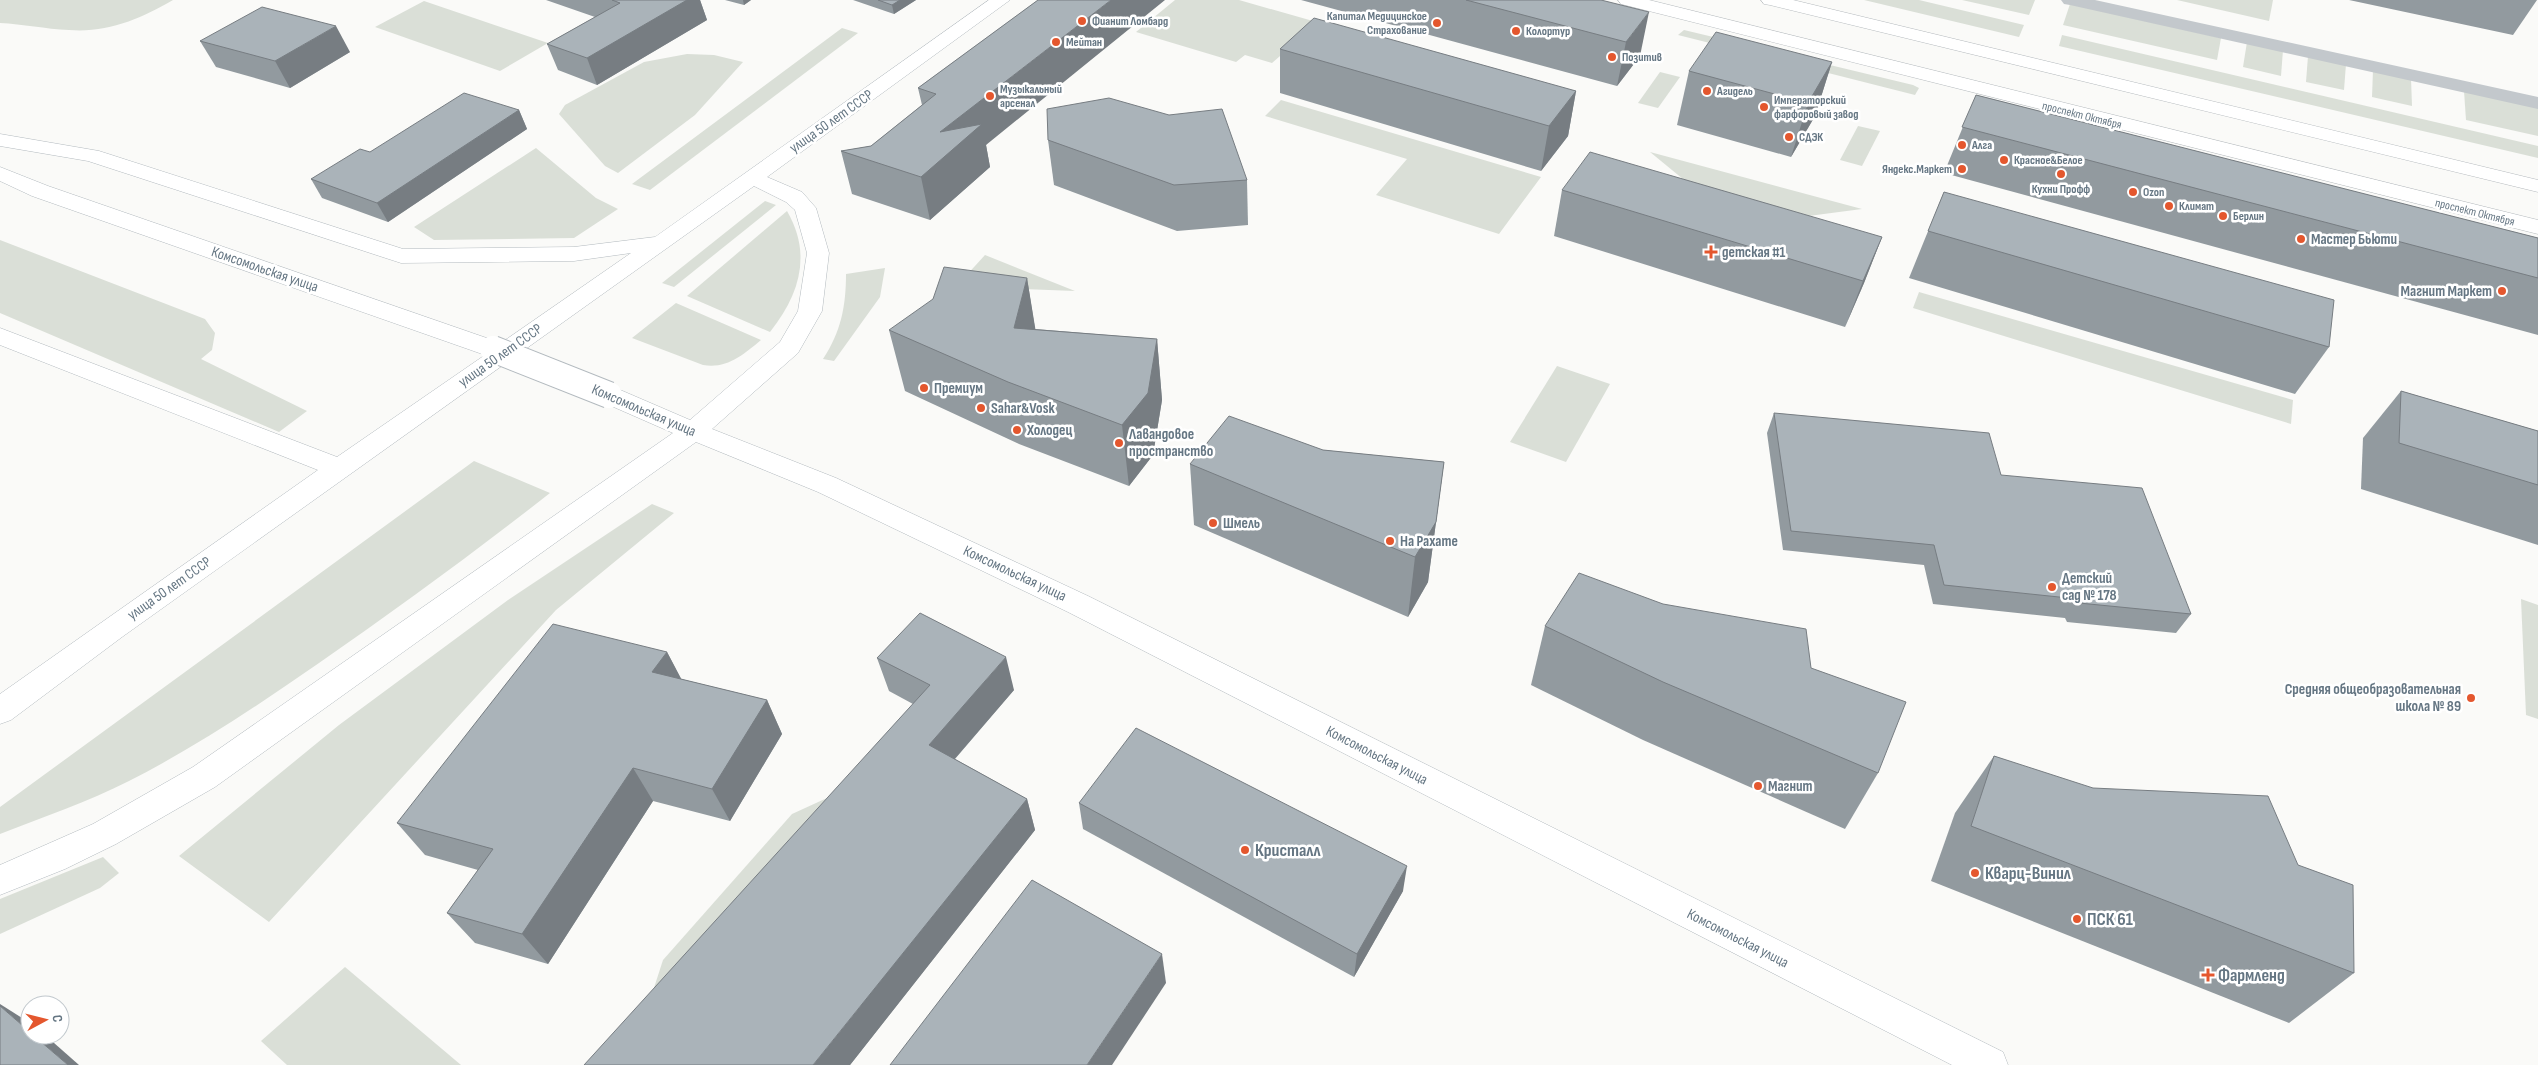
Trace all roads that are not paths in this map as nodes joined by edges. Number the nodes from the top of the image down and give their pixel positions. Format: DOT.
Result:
graph roads {
  1 [pos="1001,0"];
  2 [pos="1627,0"];
  3 [pos="1770,0"];
  4 [pos="2070,0"];
  5 [pos="2538,103"];
  6 [pos="0,140"];
  7 [pos="751,177"];
  8 [pos="5,179"];
  9 [pos="2538,186"];
  10 [pos="2538,228"];
  11 [pos="662,242"];
  12 [pos="0,336"];
  13 [pos="693,431"];
  14 [pos="338,468"];
  15 [pos="0,711"];
  16 [pos="0,880"];
  17 [pos="1990,1065"];
  1 -- 7 [label="main road, улица 50 лет СССР"];
  2 -- 10 [label="main road, проспект Октября"];
  3 -- 9 [label="main road"];
  4 -- 5 [label="street"];
  6 -- 11 [label="main road"];
  7 -- 11 [label="main road, улица 50 лет СССР"];
  7 -- 13 [label="main road"];
  8 -- 13 [label="main road, Комсомольская улица, bridge"];
  11 -- 14 [label="main road, улица 50 лет СССР"];
  12 -- 14 [label="main road"];
  13 -- 16 [label="main road"];
  13 -- 17 [label="main road, Комсомольская улица"];
  14 -- 15 [label="main road, улица 50 лет СССР"];
}
